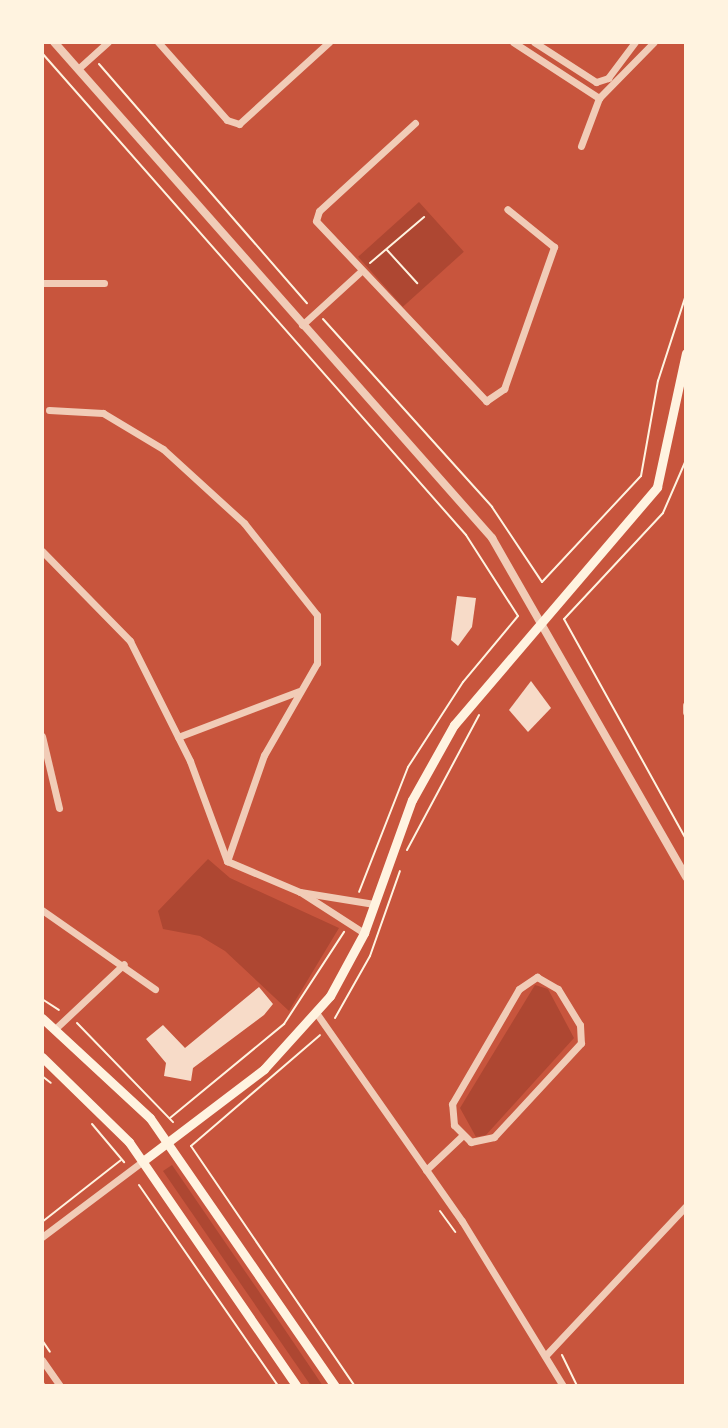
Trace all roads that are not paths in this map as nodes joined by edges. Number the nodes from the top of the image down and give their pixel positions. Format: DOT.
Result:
graph roads {
  1 [pos="54,42"];
  2 [pos="108,42"];
  3 [pos="158,42"];
  4 [pos="329,42"];
  5 [pos="513,42"];
  6 [pos="534,42"];
  7 [pos="635,42"];
  8 [pos="654,42"];
  9 [pos="79,68"];
  10 [pos="599,98"];
  11 [pos="415,123"];
  12 [pos="581,146"];
  13 [pos="507,209"];
  14 [pos="360,272"];
  15 [pos="42,283"];
  16 [pos="104,283"];
  17 [pos="302,325"];
  18 [pos="686,353"];
  19 [pos="49,410"];
  20 [pos="42,551"];
  21 [pos="541,617"];
  22 [pos="300,690"];
  23 [pos="686,705"];
  24 [pos="686,712"];
  25 [pos="42,736"];
  26 [pos="178,737"];
  27 [pos="59,808"];
  28 [pos="227,861"];
  29 [pos="686,877"];
  30 [pos="300,892"];
  31 [pos="374,904"];
  32 [pos="42,910"];
  33 [pos="364,933"];
  34 [pos="124,964"];
  35 [pos="155,989"];
  36 [pos="317,1014"];
  37 [pos="42,1018"];
  38 [pos="56,1028"];
  39 [pos="42,1057"];
  40 [pos="462,1136"];
  41 [pos="169,1142"];
  42 [pos="143,1161"];
  43 [pos="426,1170"];
  44 [pos="686,1206"];
  45 [pos="42,1237"];
  46 [pos="546,1355"];
  47 [pos="42,1360"];
  48 [pos="60,1386"];
  49 [pos="297,1386"];
  50 [pos="335,1386"];
  51 [pos="563,1386"];
  1 -- 9 [label="street"];
  2 -- 9 [label="street"];
  3 -- 4 [label="street"];
  5 -- 10 [label="street"];
  6 -- 7 [label="street"];
  8 -- 10 [label="street"];
  9 -- 17 [label="street"];
  10 -- 12 [label="street"];
  11 -- 14 [label="street"];
  13 -- 14 [label="street"];
  14 -- 17 [label="street"];
  15 -- 16 [label="street"];
  17 -- 21 [label="street"];
  18 -- 21 [label="main road"];
  19 -- 22 [label="street"];
  20 -- 26 [label="street"];
  21 -- 29 [label="street"];
  21 -- 31 [label="main road"];
  22 -- 26 [label="street"];
  22 -- 28 [label="street"];
  23 -- 24 [label="street"];
  25 -- 27 [label="street"];
  26 -- 28 [label="street"];
  28 -- 30 [label="street"];
  30 -- 31 [label="street"];
  30 -- 33 [label="street"];
  31 -- 33 [label="main road"];
  32 -- 34 [label="street"];
  33 -- 36 [label="main road"];
  34 -- 35 [label="street"];
  34 -- 38 [label="street"];
  36 -- 41 [label="main road"];
  36 -- 43 [label="street"];
  37 -- 38 [label="main road"];
  38 -- 41 [label="main road"];
  39 -- 42 [label="main road"];
  40 -- 40 [label="street"];
  40 -- 43 [label="street"];
  41 -- 42 [label="main road"];
  41 -- 50 [label="main road"];
  42 -- 45 [label="street"];
  42 -- 49 [label="main road"];
  43 -- 46 [label="street"];
  44 -- 46 [label="street"];
  46 -- 51 [label="street"];
  47 -- 48 [label="street"];
}
